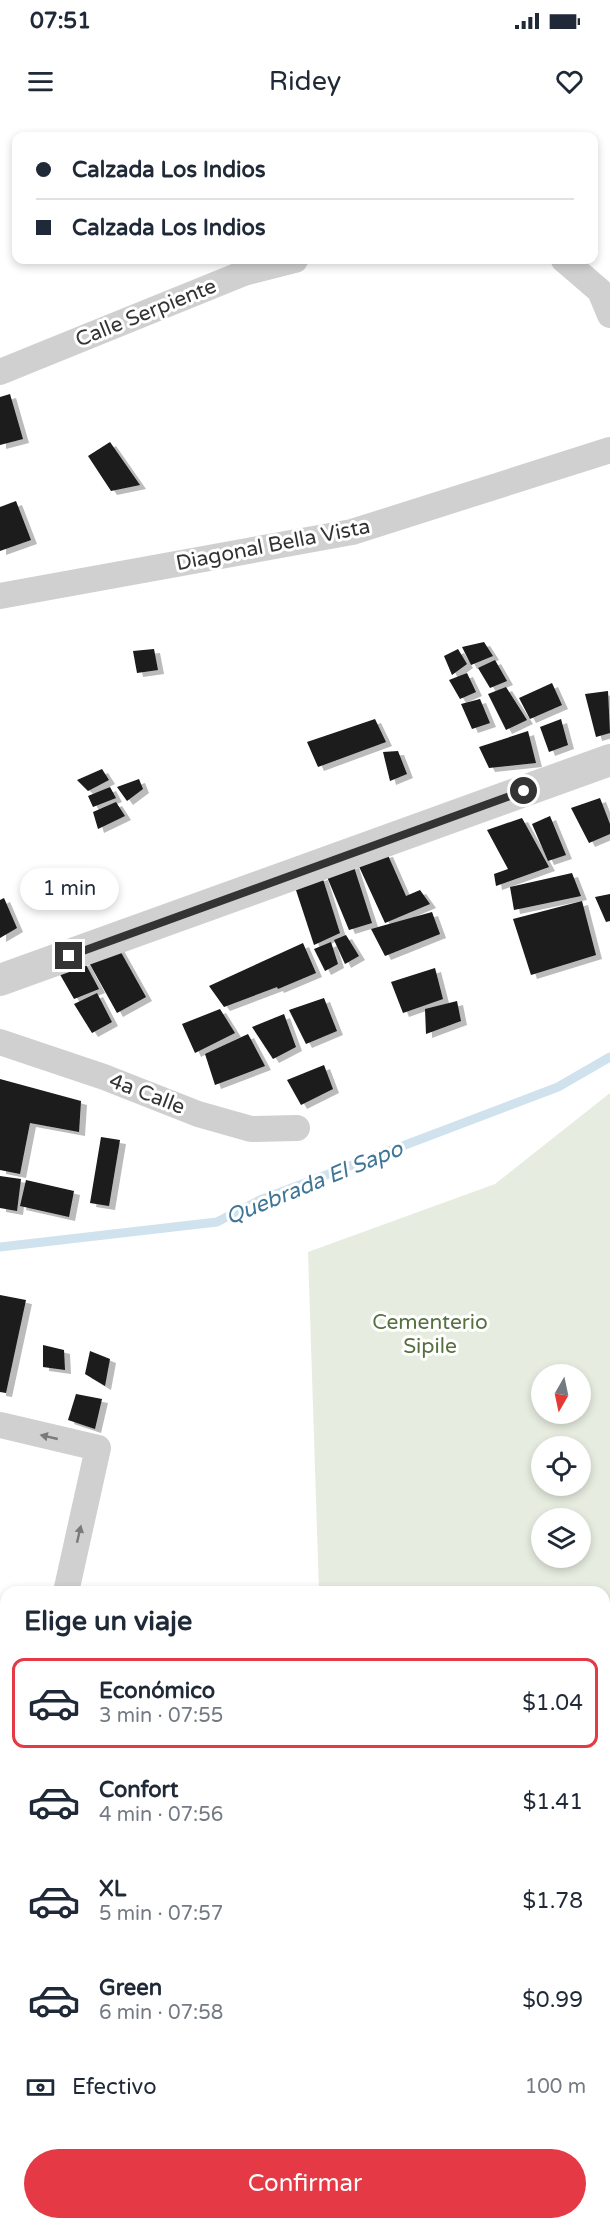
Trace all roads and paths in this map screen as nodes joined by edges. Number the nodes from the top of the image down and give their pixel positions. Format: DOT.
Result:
graph roads {
  1 [pos="279,264"];
  2 [pos="569,264"];
  3 [pos="610,315"];
  4 [pos="0,372"];
  5 [pos="610,450"];
  6 [pos="0,596"];
  7 [pos="610,760"];
  8 [pos="0,980"];
  9 [pos="0,1042"];
  10 [pos="297,1128"];
  11 [pos="0,1425"];
  12 [pos="67,1586"];
  1 -- 4 [label="street, Calle Serpiente"];
  2 -- 3 [label="street"];
  5 -- 6 [label="street, Diagonal Bella Vista"];
  7 -- 8 [label="street"];
  9 -- 10 [label="street, 4a Calle"];
  12 -- 11 [label="street, one-way"];
}
